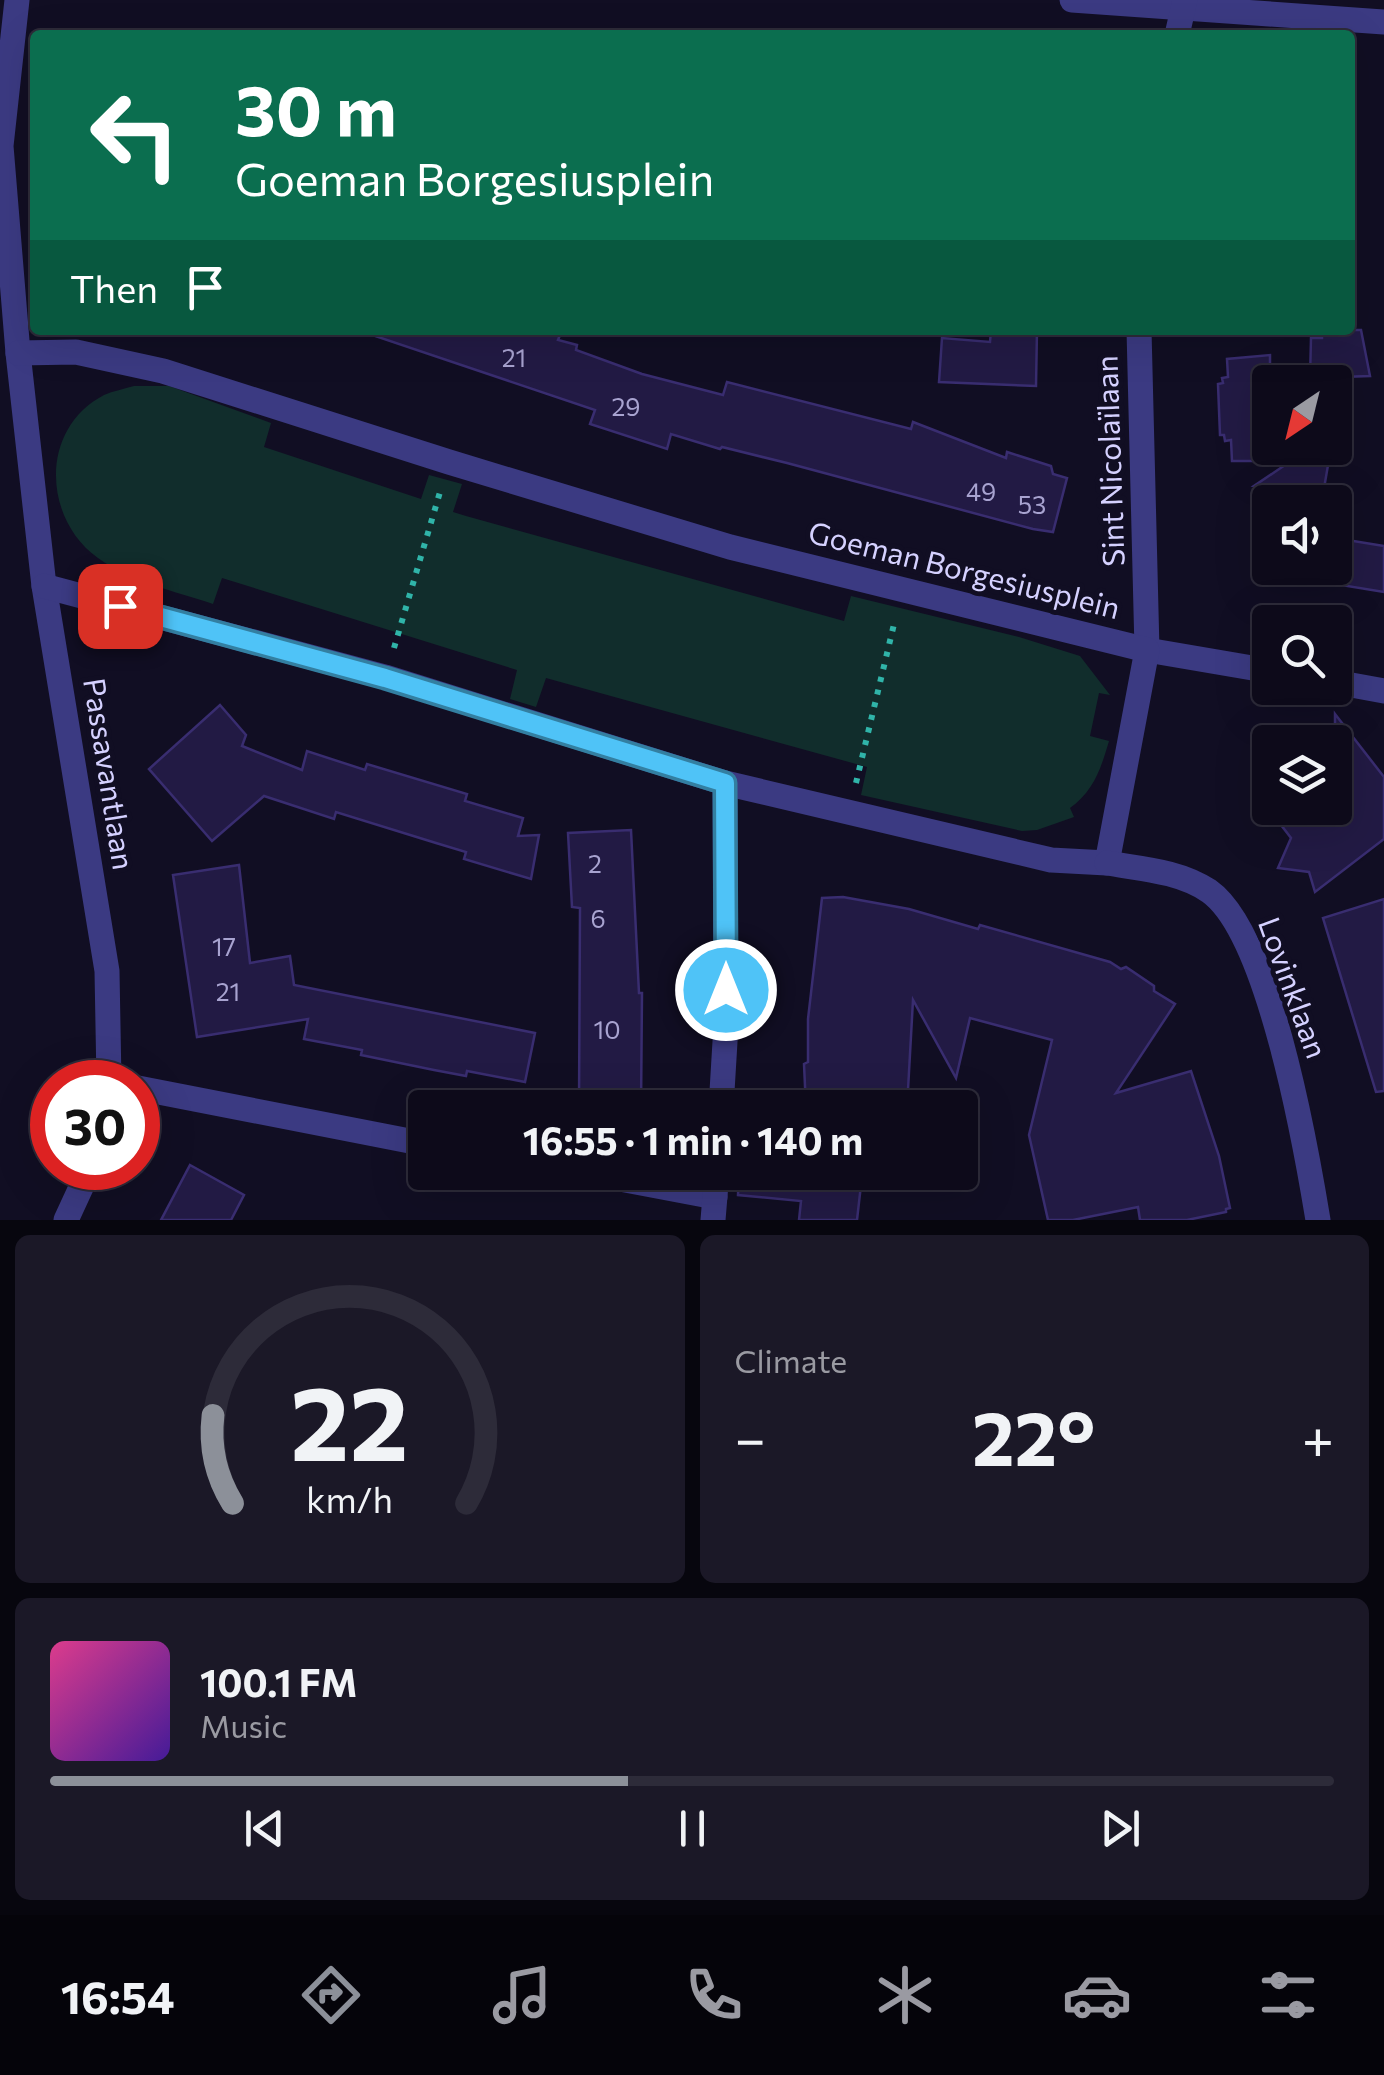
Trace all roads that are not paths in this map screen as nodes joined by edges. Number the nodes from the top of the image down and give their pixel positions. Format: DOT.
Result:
graph roads {
  1 [pos="17,0"];
  2 [pos="1072,0"];
  3 [pos="1184,4"];
  4 [pos="1384,22"];
  5 [pos="1178,30"];
  6 [pos="1139,335"];
  7 [pos="18,353"];
  8 [pos="44,586"];
  9 [pos="1148,650"];
  10 [pos="1252,668"];
  11 [pos="1352,685"];
  12 [pos="1384,691"];
  13 [pos="725,783"];
  14 [pos="1107,863"];
  15 [pos="109,1060"];
  16 [pos="722,1090"];
  17 [pos="160,1092"];
  18 [pos="408,1141"];
  19 [pos="80,1190"];
  20 [pos="682,1190"];
  21 [pos="715,1196"];
  22 [pos="66,1220"];
  23 [pos="1318,1220"];
  1 -- 7 [label="street, Passavantlaan"];
  2 -- 3 [label="street"];
  3 -- 4 [label="street"];
  3 -- 5 [label="street"];
  6 -- 9 [label="street, Sint Nicolaïlaan"];
  7 -- 8 [label="street, Passavantlaan"];
  7 -- 9 [label="street, Goeman Borgesiusplein"];
  8 -- 13 [label="street"];
  8 -- 15 [label="street, Passavantlaan"];
  9 -- 10 [label="street"];
  9 -- 14 [label="street, Goeman Borgesiusplein"];
  11 -- 12 [label="street"];
  13 -- 14 [label="street"];
  13 -- 16 [label="street"];
  14 -- 23 [label="street, Lovinklaan"];
  17 -- 18 [label="street"];
  19 -- 22 [label="street"];
  20 -- 21 [label="street"];
}
